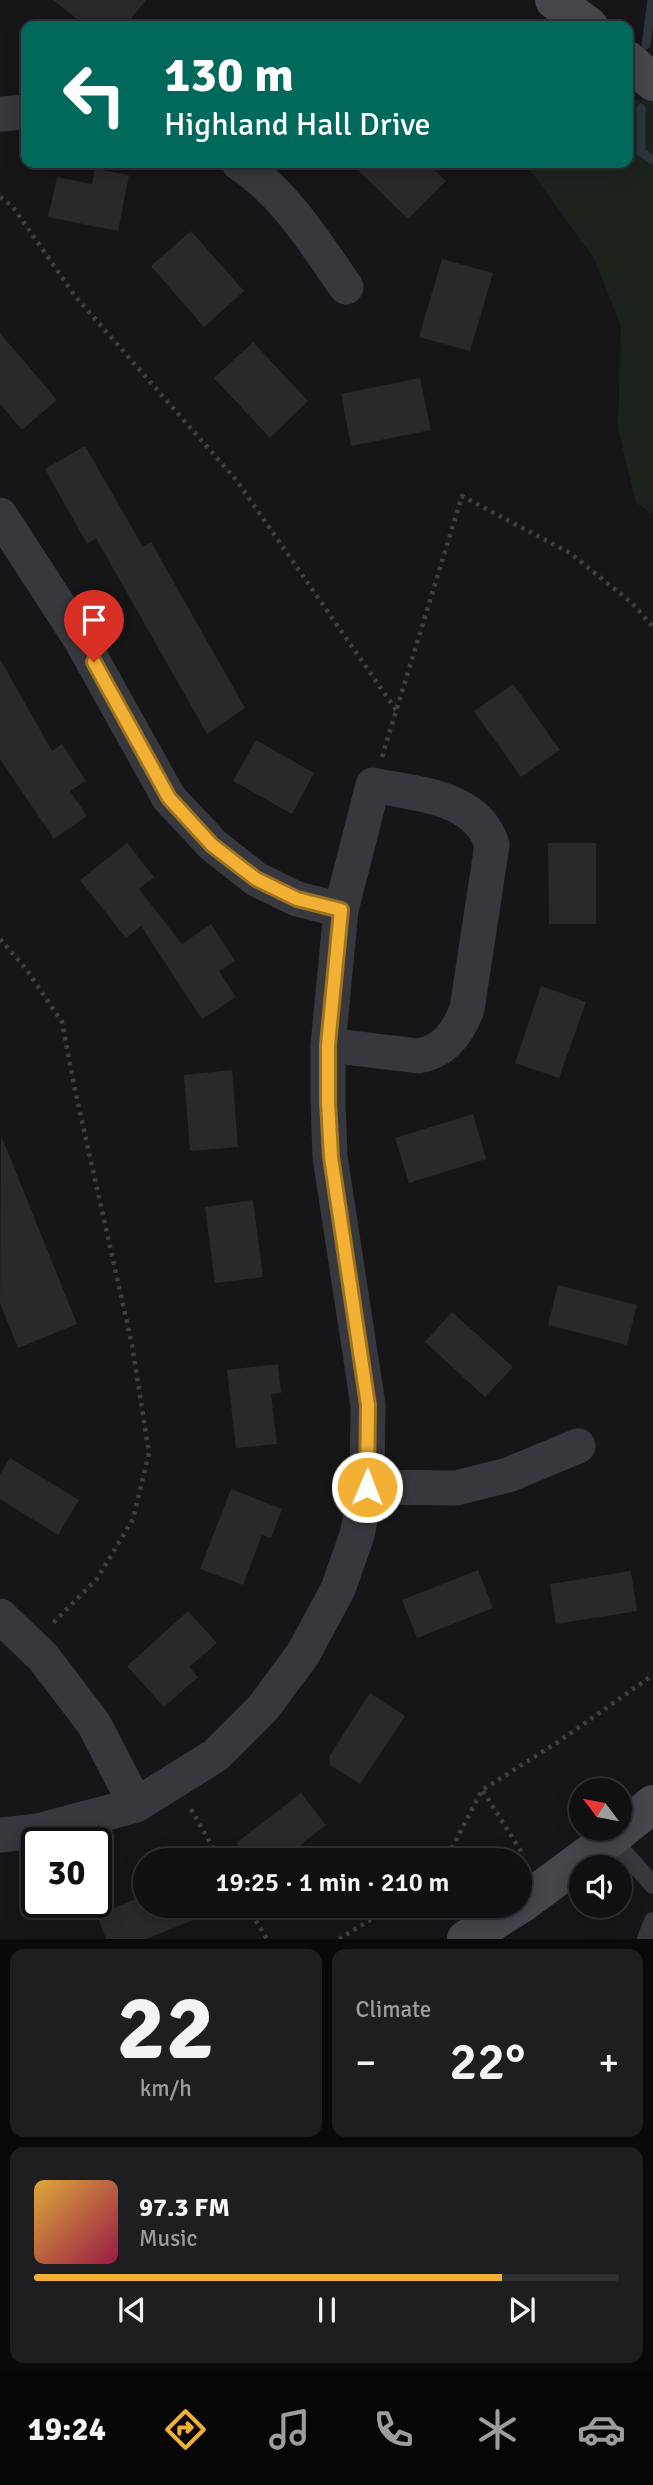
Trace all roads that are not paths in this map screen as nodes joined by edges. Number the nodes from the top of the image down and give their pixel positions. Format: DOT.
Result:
graph roads {
  1 [pos="554,0"];
  2 [pos="582,21"];
  3 [pos="633,64"];
  4 [pos="653,82"];
  5 [pos="247,168"];
  6 [pos="346,287"];
  7 [pos="0,515"];
  8 [pos="341,910"];
  9 [pos="328,1045"];
  10 [pos="578,1446"];
  11 [pos="367,1487"];
  12 [pos="0,1616"];
  13 [pos="653,1804"];
  14 [pos="136,1805"];
  15 [pos="632,1821"];
  16 [pos="0,1835"];
  17 [pos="607,1841"];
  18 [pos="614,1841"];
  19 [pos="653,1885"];
  20 [pos="532,1896"];
  21 [pos="499,1918"];
  22 [pos="653,1921"];
  23 [pos="466,1939"];
  24 [pos="646,1939"];
  1 -- 2 [label="main road"];
  3 -- 4 [label="main road"];
  5 -- 6 [label="street"];
  7 -- 8 [label="street"];
  8 -- 9 [label="street"];
  8 -- 9 [label="street"];
  9 -- 11 [label="street"];
  10 -- 11 [label="street"];
  11 -- 14 [label="street"];
  12 -- 14 [label="street"];
  13 -- 15 [label="main road"];
  14 -- 16 [label="street"];
  17 -- 20 [label="main road"];
  18 -- 19 [label="lane"];
  21 -- 23 [label="main road"];
  22 -- 24 [label="lane"];
}
